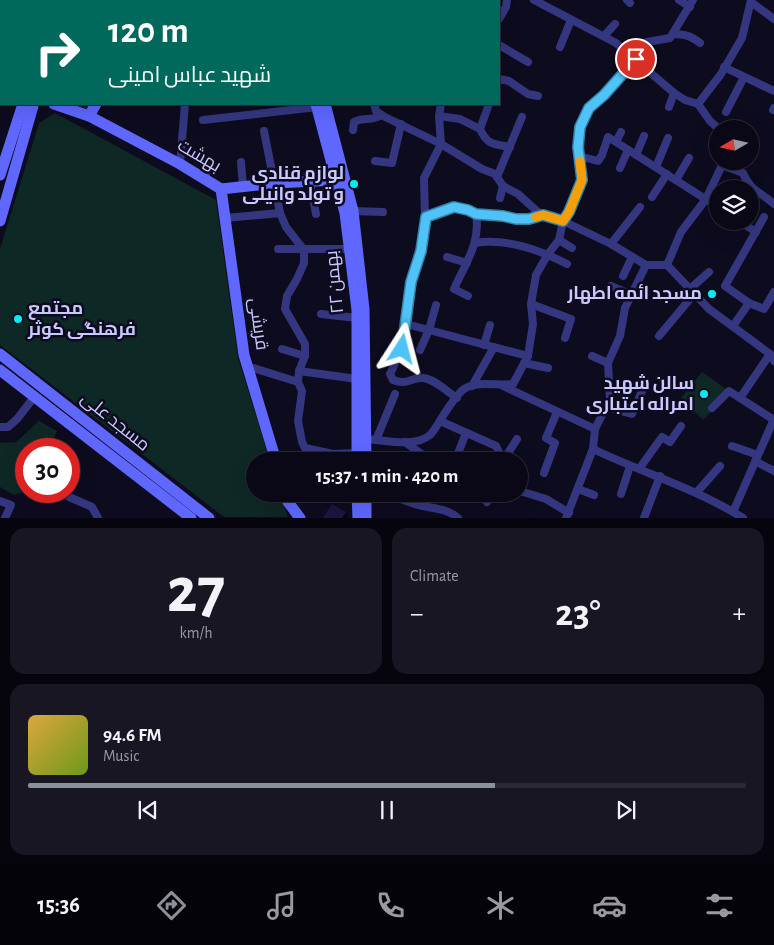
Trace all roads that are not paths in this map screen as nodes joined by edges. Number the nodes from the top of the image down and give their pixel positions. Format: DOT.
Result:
graph roads {
  1 [pos="507,0"];
  2 [pos="534,0"];
  3 [pos="554,0"];
  4 [pos="679,0"];
  5 [pos="751,1"];
  6 [pos="691,4"];
  7 [pos="550,9"];
  8 [pos="500,17"];
  9 [pos="774,19"];
  10 [pos="571,20"];
  11 [pos="615,24"];
  12 [pos="673,34"];
  13 [pos="604,36"];
  14 [pos="700,43"];
  15 [pos="500,46"];
  16 [pos="560,47"];
  17 [pos="636,59"];
  18 [pos="528,62"];
  19 [pos="724,68"];
  20 [pos="744,77"];
  21 [pos="500,81"];
  22 [pos="774,91"];
  23 [pos="674,93"];
  24 [pos="538,96"];
  25 [pos="698,104"];
  26 [pos="29,105"];
  27 [pos="29,105"];
  28 [pos="57,105"];
  29 [pos="95,105"];
  30 [pos="185,105"];
  31 [pos="319,105"];
  32 [pos="374,105"];
  33 [pos="441,105"];
  34 [pos="489,105"];
  35 [pos="668,106"];
  36 [pos="726,112"];
  37 [pos="382,115"];
  38 [pos="89,116"];
  39 [pos="440,116"];
  40 [pos="522,118"];
  41 [pos="204,120"];
  42 [pos="709,120"];
  43 [pos="402,124"];
  44 [pos="480,129"];
  45 [pos="353,130"];
  46 [pos="264,131"];
  47 [pos="621,132"];
  48 [pos="644,136"];
  49 [pos="668,138"];
  50 [pos="616,142"];
  51 [pos="441,144"];
  52 [pos="510,147"];
  53 [pos="628,150"];
  54 [pos="636,155"];
  55 [pos="579,156"];
  56 [pos="689,158"];
  57 [pos="2,160"];
  58 [pos="375,160"];
  59 [pos="210,161"];
  60 [pos="241,162"];
  61 [pos="180,164"];
  62 [pos="656,167"];
  63 [pos="620,168"];
  64 [pos="720,170"];
  65 [pos="737,170"];
  66 [pos="667,174"];
  67 [pos="0,175"];
  68 [pos="497,177"];
  69 [pos="205,179"];
  70 [pos="336,180"];
  71 [pos="676,180"];
  72 [pos="310,182"];
  73 [pos="276,184"];
  74 [pos="503,186"];
  75 [pos="243,187"];
  76 [pos="221,189"];
  77 [pos="652,197"];
  78 [pos="500,198"];
  79 [pos="706,199"];
  80 [pos="709,201"];
  81 [pos="774,204"];
  82 [pos="640,207"];
  83 [pos="353,211"];
  84 [pos="383,212"];
  85 [pos="280,213"];
  86 [pos="316,214"];
  87 [pos="476,214"];
  88 [pos="543,215"];
  89 [pos="426,217"];
  90 [pos="764,217"];
  91 [pos="225,218"];
  92 [pos="0,221"];
  93 [pos="563,221"];
  94 [pos="753,230"];
  95 [pos="756,232"];
  96 [pos="558,240"];
  97 [pos="475,243"];
  98 [pos="611,244"];
  99 [pos="572,248"];
  100 [pos="278,249"];
  101 [pos="350,249"];
  102 [pos="304,250"];
  103 [pos="548,254"];
  104 [pos="447,257"];
  105 [pos="632,257"];
  106 [pos="355,263"];
  107 [pos="467,263"];
  108 [pos="568,264"];
  109 [pos="646,265"];
  110 [pos="668,265"];
  111 [pos="710,272"];
  112 [pos="623,276"];
  113 [pos="611,286"];
  114 [pos="693,291"];
  115 [pos="774,292"];
  116 [pos="632,295"];
  117 [pos="468,296"];
  118 [pos="749,303"];
  119 [pos="532,304"];
  120 [pos="436,305"];
  121 [pos="321,314"];
  122 [pos="357,318"];
  123 [pos="406,324"];
  124 [pos="490,325"];
  125 [pos="733,326"];
  126 [pos="429,330"];
  127 [pos="659,336"];
  128 [pos="565,338"];
  129 [pos="484,345"];
  130 [pos="494,347"];
  131 [pos="282,349"];
  132 [pos="420,350"];
  133 [pos="0,354"];
  134 [pos="305,356"];
  135 [pos="592,356"];
  136 [pos="772,357"];
  137 [pos="526,360"];
  138 [pos="608,363"];
  139 [pos="247,366"];
  140 [pos="548,368"];
  141 [pos="0,370"];
  142 [pos="299,371"];
  143 [pos="357,379"];
  144 [pos="298,382"];
  145 [pos="472,386"];
  146 [pos="503,386"];
  147 [pos="643,389"];
  148 [pos="395,394"];
  149 [pos="35,396"];
  150 [pos="457,398"];
  151 [pos="740,398"];
  152 [pos="606,407"];
  153 [pos="712,408"];
  154 [pos="558,412"];
  155 [pos="774,420"];
  156 [pos="440,421"];
  157 [pos="0,426"];
  158 [pos="681,426"];
  159 [pos="595,429"];
  160 [pos="466,432"];
  161 [pos="371,439"];
  162 [pos="517,439"];
  163 [pos="406,442"];
  164 [pos="732,446"];
  165 [pos="593,449"];
  166 [pos="273,452"];
  167 [pos="324,452"];
  168 [pos="357,452"];
  169 [pos="368,452"];
  170 [pos="418,452"];
  171 [pos="458,452"];
  172 [pos="499,452"];
  173 [pos="509,452"];
  174 [pos="757,458"];
  175 [pos="630,466"];
  176 [pos="720,466"];
  177 [pos="639,469"];
  178 [pos="138,470"];
  179 [pos="774,472"];
  180 [pos="544,473"];
  181 [pos="660,476"];
  182 [pos="578,489"];
  183 [pos="697,492"];
  184 [pos="528,493"];
  185 [pos="622,494"];
  186 [pos="594,495"];
  187 [pos="0,500"];
  188 [pos="80,502"];
  189 [pos="288,502"];
  190 [pos="358,502"];
  191 [pos="366,502"];
  192 [pos="411,502"];
  193 [pos="734,512"];
  194 [pos="567,515"];
  195 [pos="646,517"];
  196 [pos="5,518"];
  197 [pos="98,518"];
  198 [pos="191,518"];
  199 [pos="209,518"];
  200 [pos="300,518"];
  201 [pos="358,518"];
  202 [pos="366,518"];
  203 [pos="458,518"];
  204 [pos="743,518"];
  1 -- 8 [label="street"];
  2 -- 7 [label="street"];
  3 -- 7 [label="street"];
  4 -- 6 [label="street"];
  5 -- 9 [label="street"];
  5 -- 19 [label="street"];
  6 -- 12 [label="street"];
  7 -- 10 [label="street"];
  10 -- 13 [label="street"];
  10 -- 16 [label="street"];
  11 -- 13 [label="street"];
  12 -- 14 [label="street"];
  12 -- 17 [label="street"];
  13 -- 17 [label="street"];
  15 -- 18 [label="street"];
  17 -- 23 [label="street"];
  17 -- 55 [label="street"];
  19 -- 20 [label="street"];
  19 -- 25 [label="street"];
  20 -- 22 [label="street"];
  20 -- 36 [label="street"];
  21 -- 24 [label="street"];
  23 -- 25 [label="street"];
  23 -- 35 [label="street"];
  25 -- 42 [label="street"];
  26 -- 57 [label="main road"];
  27 -- 92 [label="main road"];
  28 -- 38 [label="main road, بهشت"];
  29 -- 38 [label="main road"];
  30 -- 61 [label="street"];
  31 -- 41 [label="street"];
  31 -- 70 [label="main road, ۲۲ بهمن"];
  31 -- 83 [label="main road, ۲۲ بهمن"];
  32 -- 37 [label="street"];
  33 -- 39 [label="street"];
  34 -- 44 [label="street"];
  37 -- 43 [label="street"];
  37 -- 45 [label="street"];
  38 -- 61 [label="main road, بهشت"];
  39 -- 44 [label="street"];
  39 -- 51 [label="street"];
  40 -- 52 [label="street"];
  43 -- 51 [label="street"];
  43 -- 58 [label="street"];
  44 -- 52 [label="street"];
  46 -- 73 [label="street"];
  47 -- 50 [label="street"];
  48 -- 54 [label="street"];
  49 -- 62 [label="street"];
  50 -- 53 [label="street"];
  50 -- 55 [label="street"];
  51 -- 68 [label="street"];
  51 -- 89 [label="street"];
  52 -- 68 [label="street"];
  53 -- 54 [label="street"];
  53 -- 63 [label="street"];
  54 -- 62 [label="street"];
  55 -- 93 [label="street"];
  56 -- 71 [label="street"];
  57 -- 67 [label="main road"];
  59 -- 69 [label="street"];
  60 -- 75 [label="street"];
  61 -- 69 [label="main road, بهشت"];
  62 -- 66 [label="street"];
  64 -- 79 [label="street"];
  65 -- 81 [label="street"];
  66 -- 71 [label="street"];
  66 -- 77 [label="street"];
  68 -- 74 [label="street"];
  69 -- 76 [label="main road, بهشت"];
  70 -- 72 [label="main road, بهشت"];
  70 -- 101 [label="main road, ۲۲ بهمن"];
  71 -- 79 [label="street"];
  72 -- 73 [label="main road, بهشت"];
  72 -- 86 [label="street"];
  73 -- 75 [label="main road, بهشت"];
  73 -- 85 [label="street"];
  74 -- 78 [label="street"];
  74 -- 88 [label="street"];
  75 -- 76 [label="main road, بهشت"];
  76 -- 91 [label="main road, قریشی"];
  79 -- 80 [label="street"];
  79 -- 110 [label="street"];
  82 -- 98 [label="street"];
  83 -- 84 [label="street"];
  83 -- 106 [label="main road, ۲۲ بهمن"];
  85 -- 91 [label="street"];
  85 -- 102 [label="street"];
  87 -- 88 [label="street"];
  87 -- 89 [label="street"];
  87 -- 97 [label="street"];
  88 -- 93 [label="street"];
  89 -- 123 [label="street"];
  90 -- 95 [label="street"];
  91 -- 139 [label="main road, قریشی"];
  93 -- 96 [label="street"];
  93 -- 98 [label="street"];
  94 -- 95 [label="street"];
  95 -- 118 [label="street"];
  96 -- 99 [label="street"];
  96 -- 103 [label="street"];
  97 -- 103 [label="street"];
  97 -- 107 [label="street"];
  98 -- 105 [label="street"];
  100 -- 102 [label="street"];
  101 -- 102 [label="street"];
  101 -- 106 [label="main road, ۲۲ بهمن"];
  102 -- 134 [label="street"];
  103 -- 108 [label="street"];
  103 -- 119 [label="street"];
  104 -- 107 [label="street"];
  105 -- 109 [label="street"];
  105 -- 112 [label="street"];
  106 -- 122 [label="main road, ۲۲ بهمن"];
  106 -- 161 [label="main road, ۲۲ بهمن"];
  107 -- 117 [label="street"];
  109 -- 110 [label="street"];
  109 -- 116 [label="street"];
  110 -- 114 [label="street"];
  111 -- 114 [label="street"];
  113 -- 116 [label="street"];
  114 -- 125 [label="street"];
  114 -- 127 [label="street"];
  115 -- 118 [label="street"];
  116 -- 138 [label="street"];
  118 -- 125 [label="street"];
  119 -- 128 [label="street"];
  119 -- 137 [label="street"];
  120 -- 126 [label="street"];
  121 -- 122 [label="street"];
  122 -- 143 [label="main road, ۲۲ بهمن"];
  123 -- 126 [label="street"];
  123 -- 150 [label="street"];
  124 -- 129 [label="street"];
  125 -- 136 [label="street"];
  126 -- 129 [label="street"];
  126 -- 132 [label="street"];
  129 -- 130 [label="street"];
  130 -- 137 [label="street"];
  130 -- 145 [label="street"];
  131 -- 134 [label="street"];
  133 -- 178 [label="main road, مسجد علی"];
  134 -- 142 [label="street"];
  135 -- 138 [label="street"];
  136 -- 151 [label="street"];
  137 -- 140 [label="street"];
  137 -- 146 [label="street"];
  138 -- 152 [label="street"];
  139 -- 144 [label="street"];
  139 -- 166 [label="main road, قریشی"];
  141 -- 149 [label="main road, مسجد علی"];
  142 -- 143 [label="street"];
  142 -- 144 [label="street"];
  143 -- 168 [label="main road, ۲۲ بهمن"];
  144 -- 167 [label="street"];
  145 -- 146 [label="street"];
  145 -- 150 [label="street"];
  146 -- 154 [label="street"];
  147 -- 152 [label="street"];
  148 -- 161 [label="street"];
  149 -- 157 [label="street"];
  149 -- 178 [label="main road, مسجد علی"];
  150 -- 156 [label="street"];
  151 -- 153 [label="street"];
  151 -- 155 [label="street"];
  152 -- 159 [label="street"];
  154 -- 159 [label="street"];
  154 -- 180 [label="street"];
  155 -- 174 [label="street"];
  156 -- 160 [label="street"];
  156 -- 163 [label="street"];
  158 -- 177 [label="street"];
  159 -- 165 [label="street"];
  160 -- 171 [label="street"];
  160 -- 172 [label="street"];
  161 -- 163 [label="street"];
  161 -- 169 [label="main road, ۲۲ بهمن"];
  162 -- 173 [label="street"];
  163 -- 170 [label="street"];
  164 -- 174 [label="street"];
  165 -- 175 [label="street"];
  165 -- 182 [label="street"];
  174 -- 179 [label="street"];
  174 -- 193 [label="street"];
  175 -- 177 [label="street"];
  175 -- 185 [label="street"];
  176 -- 183 [label="street"];
  177 -- 181 [label="street"];
  178 -- 198 [label="main road, مسجد علی"];
  178 -- 199 [label="main road, مسجد علی"];
  181 -- 183 [label="street"];
  181 -- 195 [label="street"];
  182 -- 186 [label="street"];
  182 -- 194 [label="street"];
  183 -- 193 [label="street"];
  184 -- 194 [label="street"];
  187 -- 196 [label="street"];
  188 -- 197 [label="street"];
  189 -- 200 [label="main road"];
  190 -- 201 [label="main road"];
  191 -- 202 [label="main road"];
  192 -- 203 [label="street"];
  193 -- 204 [label="street"];
}
